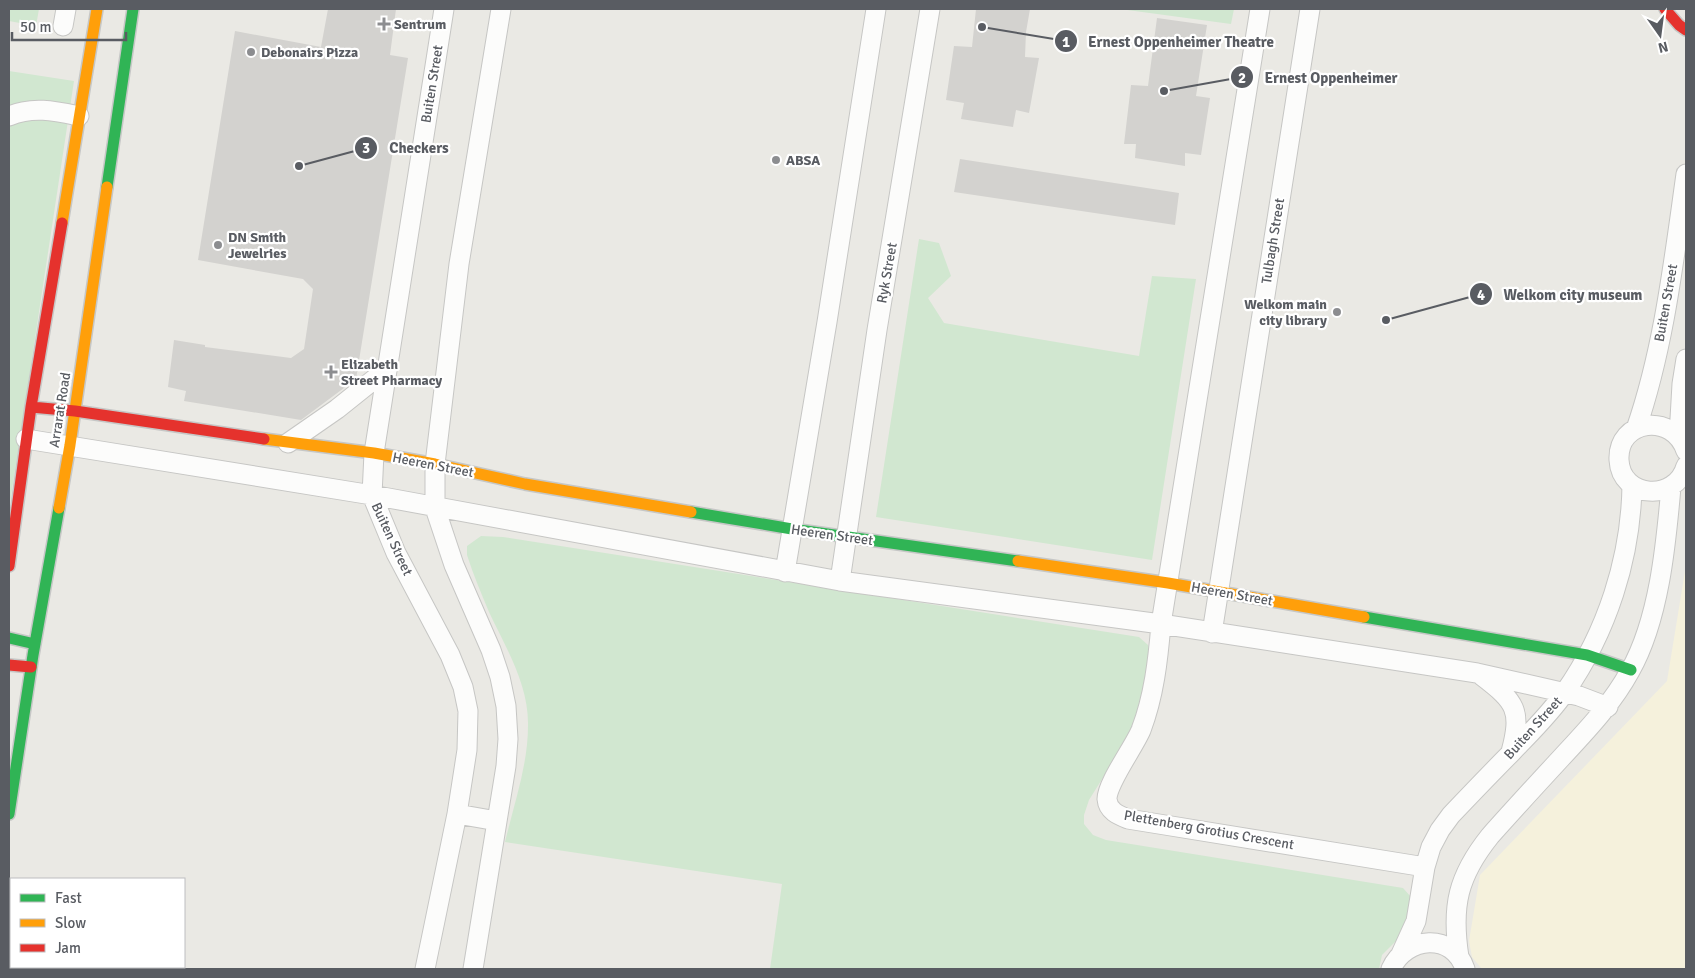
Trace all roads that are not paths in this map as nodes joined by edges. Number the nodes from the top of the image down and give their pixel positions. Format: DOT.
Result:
graph roads {
  1 [pos="97,9"];
  2 [pos="133,9"];
  3 [pos="444,9"];
  4 [pos="501,9"];
  5 [pos="876,9"];
  6 [pos="930,9"];
  7 [pos="1260,9"];
  8 [pos="1310,9"];
  9 [pos="1665,9"];
  10 [pos="1684,31"];
  11 [pos="119,111"];
  12 [pos="9,116"];
  13 [pos="81,119"];
  14 [pos="117,128"];
  15 [pos="101,131"];
  16 [pos="1686,174"];
  17 [pos="1686,359"];
  18 [pos="387,369"];
  19 [pos="31,407"];
  20 [pos="75,411"];
  21 [pos="1636,429"];
  22 [pos="26,439"];
  23 [pos="288,443"];
  24 [pos="1683,444"];
  25 [pos="70,445"];
  26 [pos="374,453"];
  27 [pos="435,464"];
  28 [pos="1686,466"];
  29 [pos="1632,485"];
  30 [pos="1671,487"];
  31 [pos="372,495"];
  32 [pos="435,508"];
  33 [pos="792,529"];
  34 [pos="845,537"];
  35 [pos="9,566"];
  36 [pos="785,572"];
  37 [pos="840,581"];
  38 [pos="1168,583"];
  39 [pos="1218,591"];
  40 [pos="1161,624"];
  41 [pos="1212,633"];
  42 [pos="9,638"];
  43 [pos="35,644"];
  44 [pos="1587,655"];
  45 [pos="9,665"];
  46 [pos="31,667"];
  47 [pos="1631,670"];
  48 [pos="1478,673"];
  49 [pos="1565,692"];
  50 [pos="1608,707"];
  51 [pos="1511,752"];
  52 [pos="9,814"];
  53 [pos="457,814"];
  54 [pos="497,821"];
  55 [pos="1424,867"];
  56 [pos="1396,962"];
  57 [pos="1462,963"];
  58 [pos="425,969"];
  59 [pos="473,969"];
  1 -- 13 [label="street, Arrarat Road"];
  2 -- 11 [label="street, Arrarat Road"];
  3 -- 18 [label="street, Buiten Street"];
  4 -- 27 [label="street"];
  5 -- 33 [label="street"];
  6 -- 34 [label="street, Ryk Street"];
  7 -- 38 [label="street"];
  8 -- 39 [label="street, Tulbagh Street"];
  9 -- 10 [label="street"];
  11 -- 13 [label="street"];
  11 -- 14 [label="street, Arrarat Road"];
  12 -- 13 [label="street"];
  13 -- 19 [label="street, Arrarat Road"];
  14 -- 15 [label="street"];
  14 -- 20 [label="street, Arrarat Road"];
  16 -- 21 [label="street, Buiten Street"];
  17 -- 24 [label="street"];
  18 -- 23 [label="street"];
  18 -- 26 [label="street, Buiten Street"];
  19 -- 20 [label="street, Heeren Street"];
  19 -- 22 [label="street, Arrarat Road"];
  20 -- 23 [label="street, Heeren Street"];
  20 -- 25 [label="street, Arrarat Road"];
  21 -- 24 [label="street"];
  21 -- 29 [label="street, Buiten Street"];
  22 -- 25 [label="street"];
  22 -- 35 [label="street, Arrarat Road"];
  23 -- 26 [label="street, Heeren Street"];
  25 -- 31 [label="street"];
  25 -- 43 [label="street, Arrarat Road"];
  26 -- 27 [label="street, Heeren Street"];
  26 -- 31 [label="street, Buiten Street"];
  27 -- 32 [label="street"];
  27 -- 33 [label="street, Heeren Street"];
  28 -- 30 [label="street"];
  29 -- 30 [label="street"];
  29 -- 44 [label="street, Buiten Street"];
  30 -- 47 [label="street"];
  31 -- 32 [label="street"];
  31 -- 53 [label="street, Buiten Street"];
  32 -- 36 [label="street"];
  32 -- 54 [label="street"];
  33 -- 34 [label="street, Heeren Street"];
  33 -- 36 [label="street"];
  34 -- 37 [label="street, Ryk Street"];
  34 -- 38 [label="street, Heeren Street"];
  36 -- 37 [label="street"];
  37 -- 40 [label="street"];
  38 -- 39 [label="street, Heeren Street"];
  38 -- 40 [label="street, Plettenberg Grotius Crescent"];
  39 -- 41 [label="street, Tulbagh Street"];
  39 -- 44 [label="street, Heeren Street"];
  40 -- 41 [label="street"];
  40 -- 55 [label="street, Plettenberg Grotius Crescent"];
  41 -- 48 [label="street"];
  42 -- 43 [label="street"];
  43 -- 46 [label="street, Arrarat Road"];
  44 -- 47 [label="street, Heeren Street"];
  44 -- 49 [label="street, Buiten Street"];
  45 -- 46 [label="street"];
  46 -- 52 [label="street, Arrarat Road"];
  47 -- 50 [label="street"];
  48 -- 49 [label="street"];
  48 -- 51 [label="street"];
  49 -- 50 [label="street"];
  49 -- 51 [label="street, Buiten Street"];
  50 -- 57 [label="street"];
  51 -- 55 [label="street, Buiten Street"];
  53 -- 54 [label="street"];
  53 -- 58 [label="street, Buiten Street"];
  54 -- 59 [label="street"];
  55 -- 56 [label="street, Buiten Street"];
  56 -- 57 [label="street"];
}
